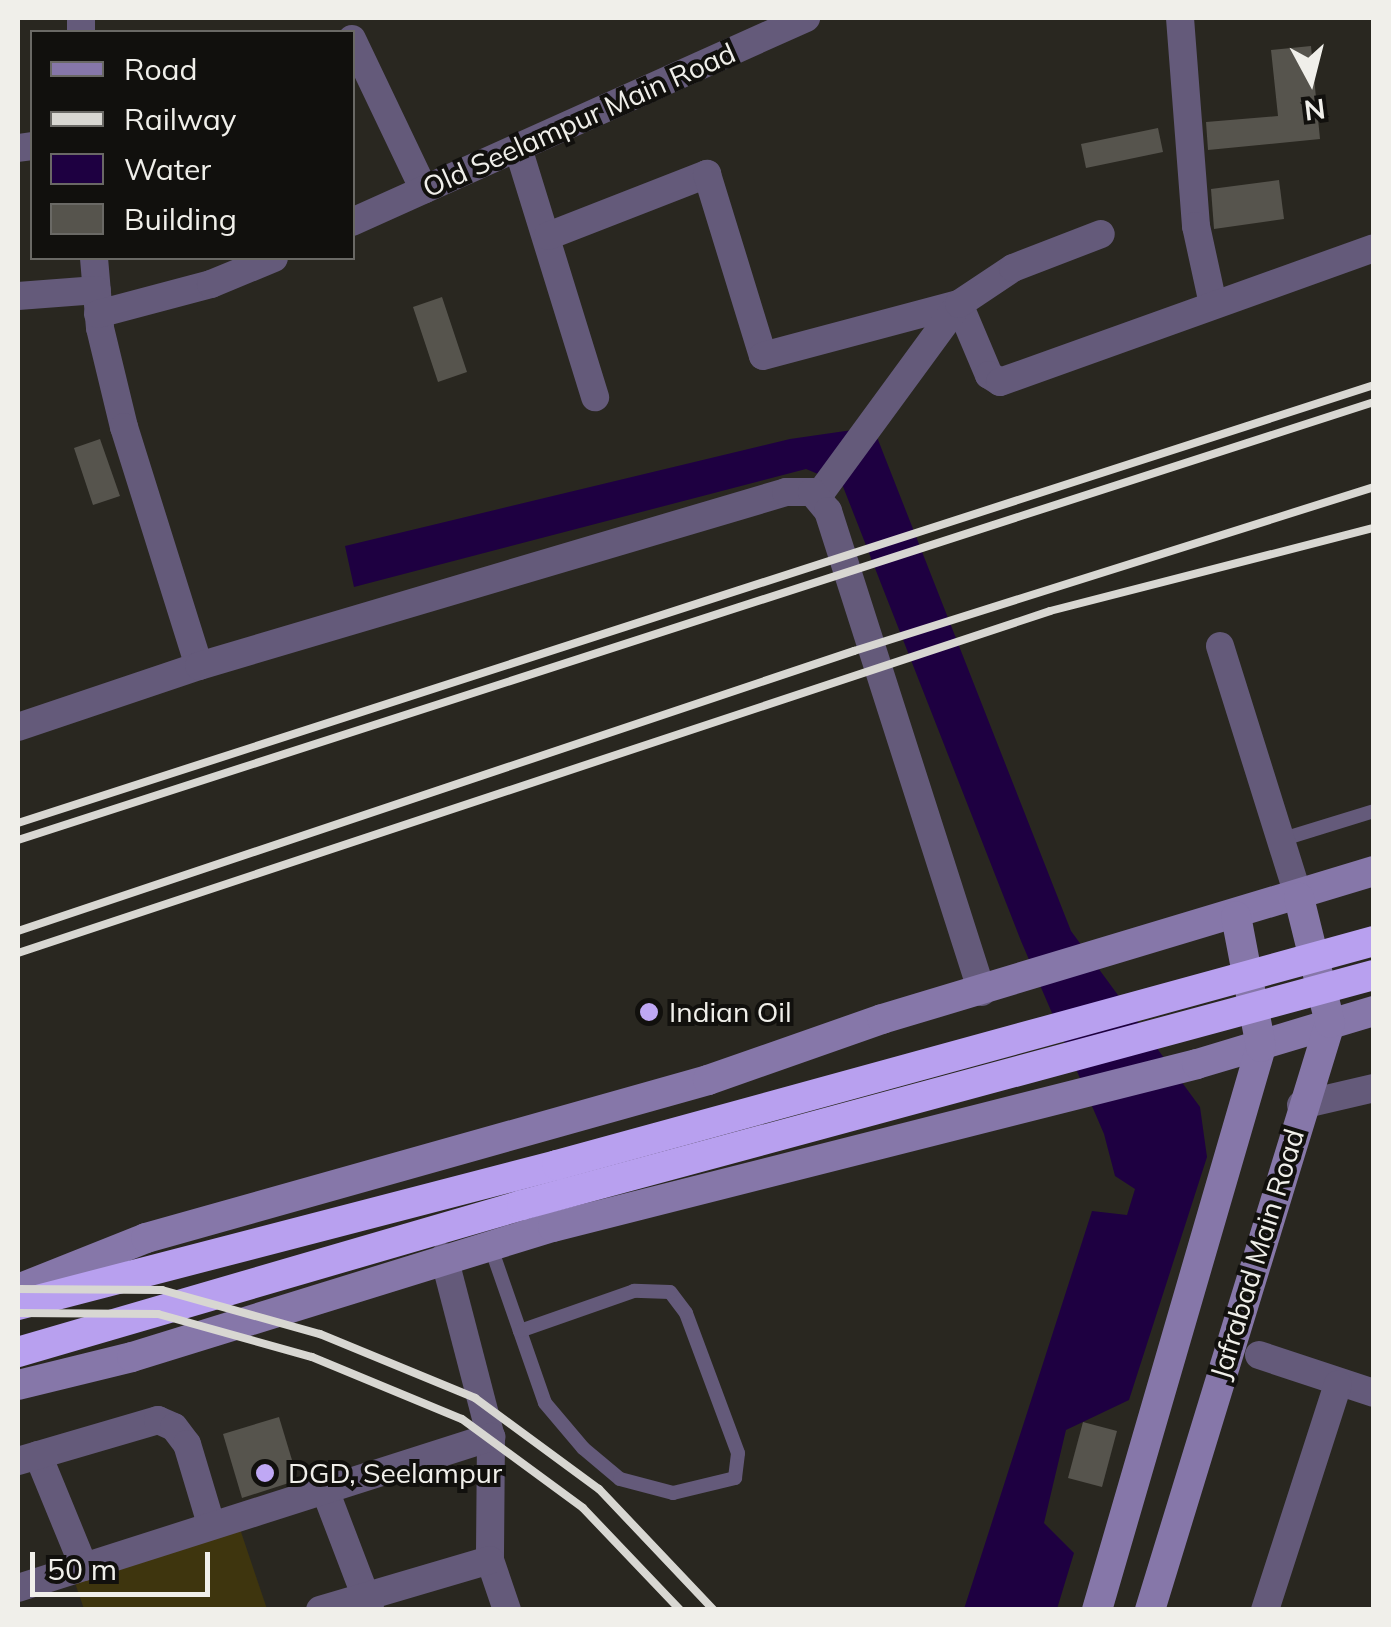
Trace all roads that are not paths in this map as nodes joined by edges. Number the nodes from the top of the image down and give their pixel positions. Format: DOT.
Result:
graph roads {
  1 [pos="806,18"];
  2 [pos="1180,18"];
  3 [pos="355,44"];
  4 [pos="518,148"];
  5 [pos="424,190"];
  6 [pos="355,221"];
  7 [pos="1101,234"];
  8 [pos="548,236"];
  9 [pos="1374,248"];
  10 [pos="269,260"];
  11 [pos="96,285"];
  12 [pos="18,296"];
  13 [pos="959,304"];
  14 [pos="1213,304"];
  15 [pos="595,397"];
  16 [pos="824,488"];
  17 [pos="1220,646"];
  18 [pos="199,666"];
  19 [pos="18,728"];
  20 [pos="1374,811"];
  21 [pos="1280,840"];
  22 [pos="1374,871"];
  23 [pos="1299,898"];
  24 [pos="1236,916"];
  25 [pos="1374,941"];
  26 [pos="1374,975"];
  27 [pos="982,992"];
  28 [pos="1374,1011"];
  29 [pos="1330,1023"];
  30 [pos="1261,1046"];
  31 [pos="1374,1088"];
  32 [pos="1301,1105"];
  33 [pos="490,1244"];
  34 [pos="444,1257"];
  35 [pos="117,1264"];
  36 [pos="18,1293"];
  37 [pos="51,1296"];
  38 [pos="18,1305"];
  39 [pos="520,1331"];
  40 [pos="28,1350"];
  41 [pos="1260,1355"];
  42 [pos="1338,1384"];
  43 [pos="18,1385"];
  44 [pos="1374,1393"];
  45 [pos="491,1437"];
  46 [pos="28,1458"];
  47 [pos="324,1490"];
  48 [pos="211,1524"];
  49 [pos="490,1560"];
  50 [pos="84,1567"];
  51 [pos="18,1588"];
  52 [pos="367,1602"];
  53 [pos="320,1610"];
  54 [pos="506,1610"];
  55 [pos="1097,1610"];
  56 [pos="1150,1610"];
  57 [pos="1266,1610"];
  1 -- 4 [label="street, Old Seelampur Main Road"];
  2 -- 14 [label="street"];
  3 -- 5 [label="street"];
  4 -- 5 [label="street, Old Seelampur Main Road"];
  4 -- 8 [label="street"];
  5 -- 6 [label="street, Old Seelampur Main Road"];
  7 -- 13 [label="street"];
  8 -- 13 [label="street"];
  8 -- 15 [label="street"];
  9 -- 14 [label="street"];
  10 -- 11 [label="street"];
  11 -- 12 [label="street"];
  11 -- 18 [label="street"];
  13 -- 14 [label="street"];
  13 -- 16 [label="street"];
  16 -- 18 [label="street"];
  16 -- 27 [label="street"];
  17 -- 21 [label="street"];
  18 -- 19 [label="street"];
  20 -- 21 [label="lane"];
  21 -- 23 [label="street"];
  22 -- 23 [label="main road"];
  23 -- 24 [label="main road"];
  23 -- 29 [label="main road"];
  24 -- 27 [label="main road"];
  24 -- 30 [label="main road, Jafrabad Main Road"];
  25 -- 35 [label="highway, bridge"];
  26 -- 40 [label="highway, bridge"];
  27 -- 35 [label="main road"];
  28 -- 29 [label="main road"];
  29 -- 30 [label="main road"];
  29 -- 32 [label="main road, Jafrabad Main Road"];
  30 -- 33 [label="main road"];
  30 -- 55 [label="main road, Jafrabad Main Road"];
  31 -- 32 [label="street"];
  32 -- 56 [label="main road, Jafrabad Main Road"];
  33 -- 34 [label="main road"];
  33 -- 39 [label="lane"];
  34 -- 43 [label="main road"];
  34 -- 45 [label="street"];
  35 -- 36 [label="main road"];
  35 -- 37 [label="highway"];
  36 -- 37 [label="highway"];
  37 -- 38 [label="highway"];
  39 -- 39 [label="lane"];
  41 -- 42 [label="street"];
  42 -- 44 [label="street"];
  42 -- 57 [label="street"];
  45 -- 47 [label="street"];
  45 -- 49 [label="street"];
  46 -- 48 [label="street"];
  46 -- 50 [label="street"];
  47 -- 48 [label="street"];
  47 -- 52 [label="street"];
  48 -- 50 [label="street"];
  49 -- 52 [label="street"];
  49 -- 54 [label="street"];
  50 -- 51 [label="street"];
  52 -- 53 [label="street"];
}
